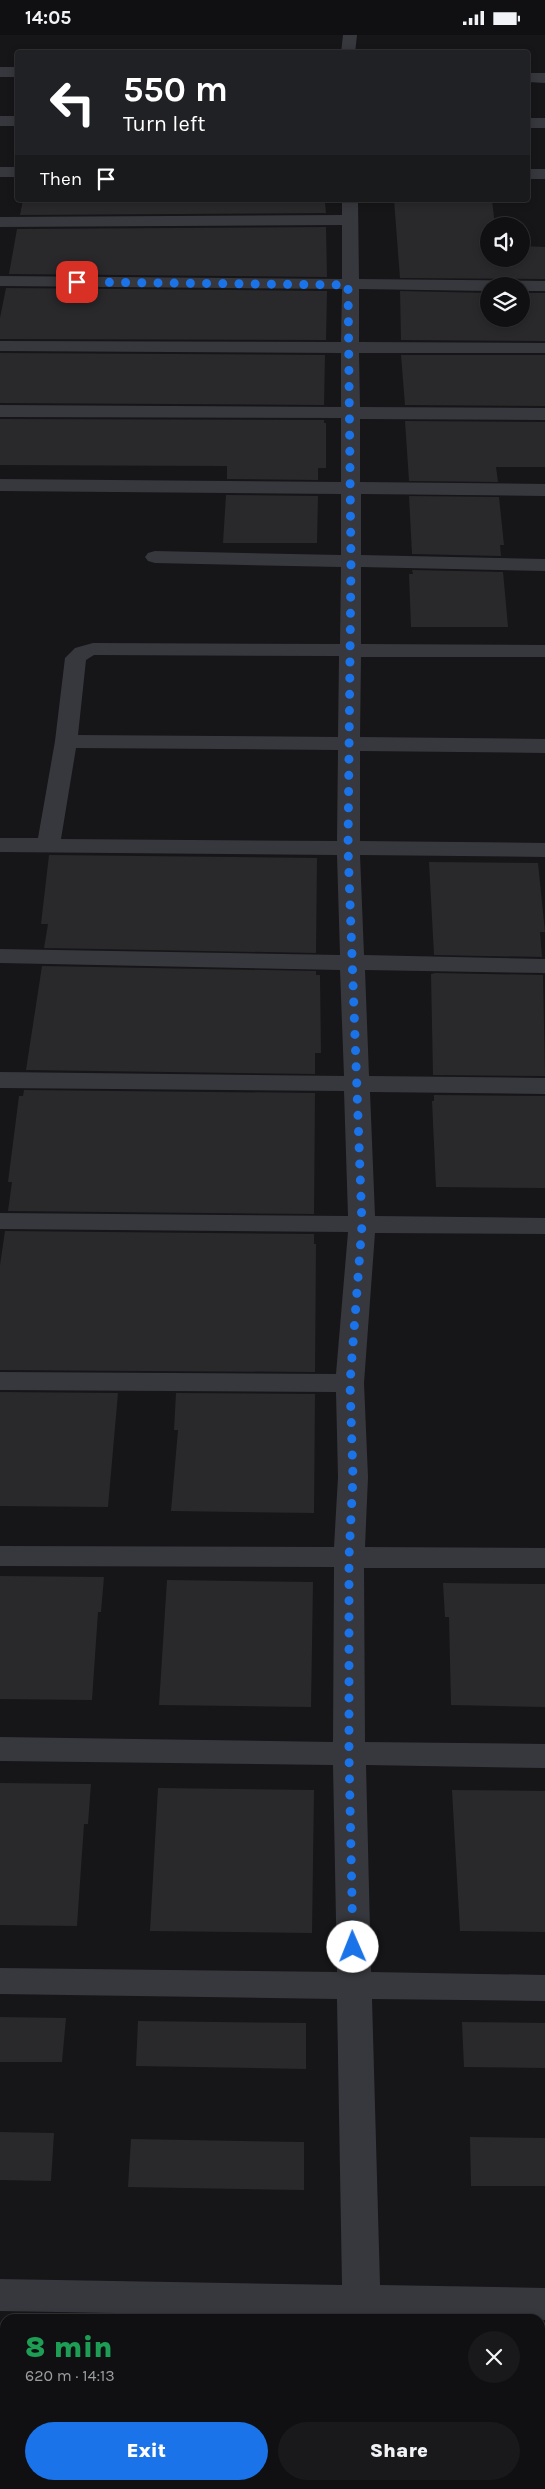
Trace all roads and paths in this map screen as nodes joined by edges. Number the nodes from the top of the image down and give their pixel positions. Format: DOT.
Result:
graph roads {
  1 [pos="350,35"];
  2 [pos="348,50"];
  3 [pos="0,72"];
  4 [pos="15,72"];
  5 [pos="530,77"];
  6 [pos="545,77"];
  7 [pos="0,121"];
  8 [pos="15,121"];
  9 [pos="530,123"];
  10 [pos="545,123"];
  11 [pos="0,172"];
  12 [pos="15,172"];
  13 [pos="530,174"];
  14 [pos="545,174"];
  15 [pos="349,210"];
  16 [pos="0,222"];
  17 [pos="0,281"];
  18 [pos="348,285"];
  19 [pos="545,286"];
  20 [pos="0,346"];
  21 [pos="349,347"];
  22 [pos="545,349"];
  23 [pos="0,411"];
  24 [pos="349,414"];
  25 [pos="545,414"];
  26 [pos="0,485"];
  27 [pos="350,489"];
  28 [pos="545,490"];
  29 [pos="155,557"];
  30 [pos="351,563"];
  31 [pos="545,565"];
  32 [pos="349,650"];
  33 [pos="545,651"];
  34 [pos="66,741"];
  35 [pos="347,743"];
  36 [pos="545,746"];
  37 [pos="0,845"];
  38 [pos="48,845"];
  39 [pos="348,848"];
  40 [pos="545,850"];
  41 [pos="0,956"];
  42 [pos="351,964"];
  43 [pos="545,966"];
  44 [pos="0,1080"];
  45 [pos="356,1085"];
  46 [pos="545,1086"];
  47 [pos="0,1221"];
  48 [pos="362,1225"];
  49 [pos="545,1226"];
  50 [pos="0,1381"];
  51 [pos="350,1383"];
  52 [pos="0,1556"];
  53 [pos="349,1557"];
  54 [pos="545,1558"];
  55 [pos="0,1749"];
  56 [pos="349,1755"];
  57 [pos="545,1756"];
  58 [pos="0,1981"];
  59 [pos="354,1986"];
  60 [pos="545,1989"];
  61 [pos="0,2295"];
  62 [pos="545,2304"];
  63 [pos="362,2310"];
  1 -- 2 [label="street"];
  3 -- 4 [label="street"];
  5 -- 6 [label="street"];
  7 -- 8 [label="street"];
  9 -- 10 [label="street"];
  11 -- 12 [label="street"];
  13 -- 14 [label="street"];
  15 -- 16 [label="street"];
  15 -- 18 [label="street"];
  17 -- 18 [label="street"];
  18 -- 19 [label="street"];
  18 -- 21 [label="street"];
  20 -- 21 [label="street"];
  21 -- 22 [label="street"];
  21 -- 24 [label="street"];
  23 -- 24 [label="street"];
  24 -- 25 [label="street"];
  24 -- 27 [label="street"];
  26 -- 27 [label="street"];
  27 -- 28 [label="street"];
  27 -- 30 [label="street"];
  29 -- 30 [label="street"];
  30 -- 31 [label="street"];
  30 -- 32 [label="street"];
  32 -- 33 [label="street"];
  32 -- 34 [label="street"];
  32 -- 35 [label="street"];
  34 -- 35 [label="street"];
  34 -- 38 [label="street"];
  35 -- 36 [label="street"];
  35 -- 39 [label="street"];
  37 -- 38 [label="street"];
  38 -- 39 [label="street"];
  39 -- 40 [label="street"];
  39 -- 42 [label="street"];
  41 -- 42 [label="street"];
  42 -- 43 [label="street"];
  42 -- 45 [label="street"];
  44 -- 45 [label="street"];
  45 -- 46 [label="street"];
  45 -- 48 [label="street"];
  47 -- 48 [label="street"];
  48 -- 49 [label="street"];
  48 -- 51 [label="street"];
  50 -- 51 [label="street"];
  51 -- 53 [label="street"];
  52 -- 53 [label="street"];
  53 -- 54 [label="street"];
  53 -- 56 [label="street"];
  55 -- 56 [label="street"];
  56 -- 57 [label="street"];
  56 -- 59 [label="street"];
  58 -- 59 [label="street"];
  59 -- 60 [label="street"];
  59 -- 63 [label="street"];
  61 -- 63 [label="street"];
  62 -- 63 [label="street"];
}
